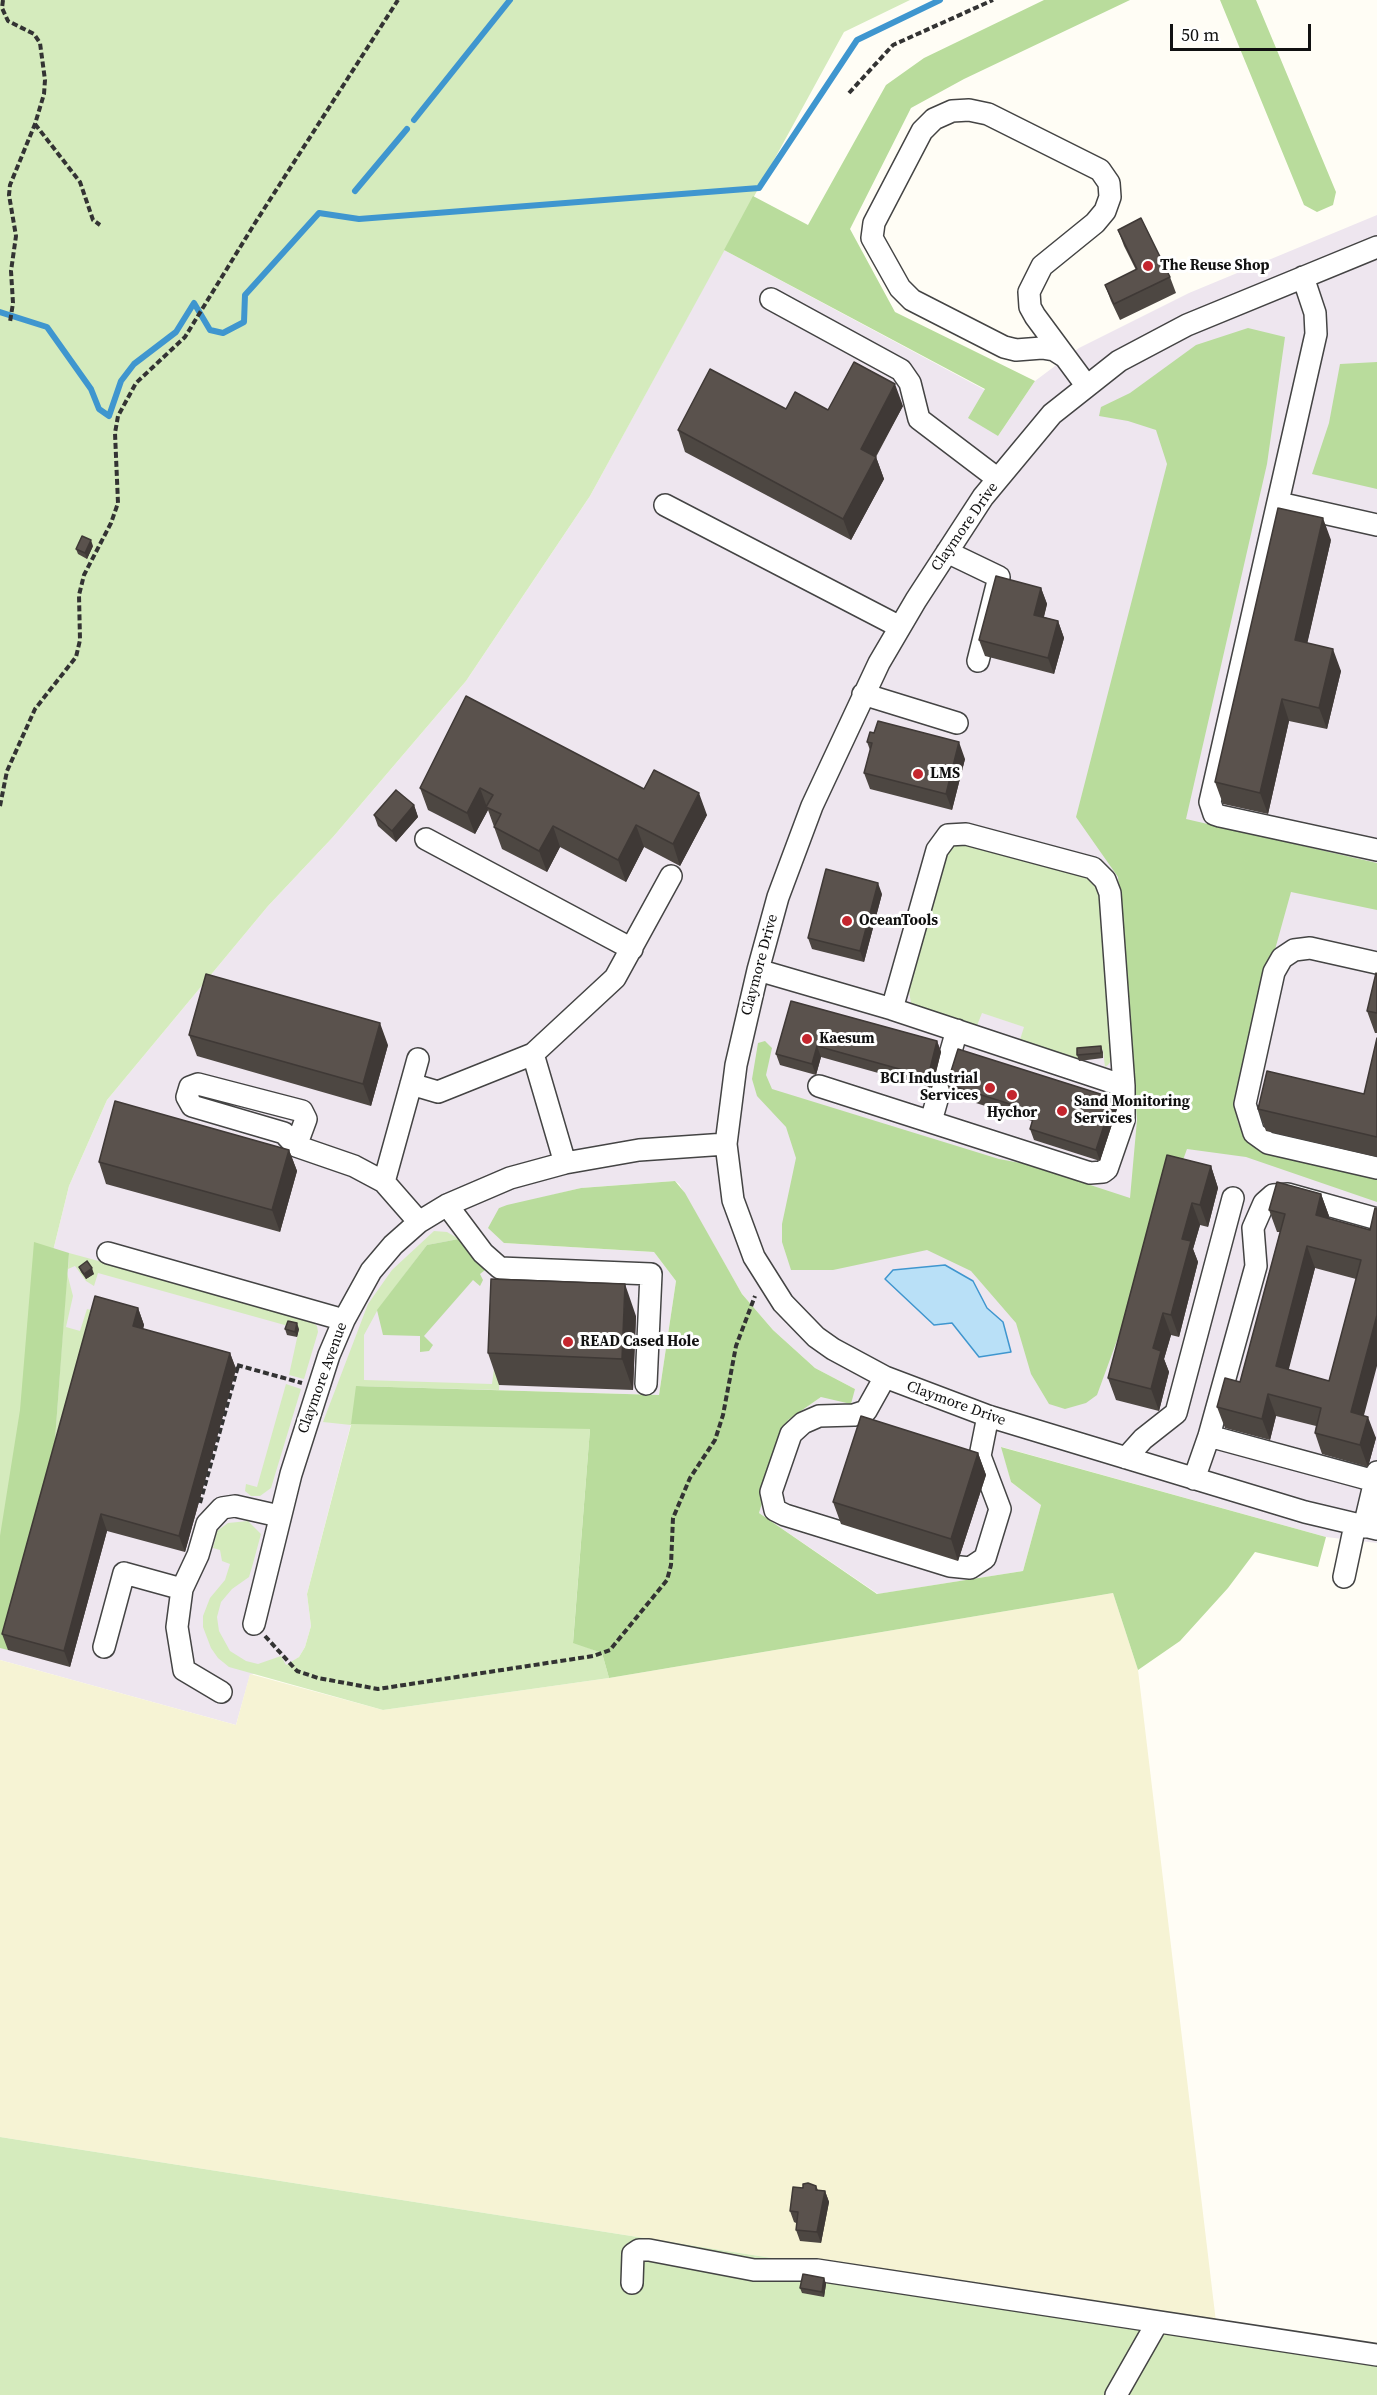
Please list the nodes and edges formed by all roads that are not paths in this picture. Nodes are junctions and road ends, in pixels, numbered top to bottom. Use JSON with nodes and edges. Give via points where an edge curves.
{"nodes":[{"id":1,"x":1377,"y":247,"type":"edge"},
{"id":2,"x":1303,"y":277,"type":"junction"},
{"id":3,"x":771,"y":299,"type":"dead end"},
{"id":4,"x":1065,"y":357,"type":"junction"},
{"id":5,"x":1086,"y":385,"type":"junction"},
{"id":6,"x":998,"y":479,"type":"junction"},
{"id":7,"x":1279,"y":503,"type":"junction"},
{"id":8,"x":665,"y":505,"type":"dead end"},
{"id":9,"x":1377,"y":525,"type":"edge"},
{"id":10,"x":947,"y":552,"type":"junction"},
{"id":11,"x":900,"y":627,"type":"junction"},
{"id":12,"x":978,"y":661,"type":"dead end"},
{"id":13,"x":863,"y":694,"type":"junction"},
{"id":14,"x":957,"y":723,"type":"dead end"},
{"id":15,"x":426,"y":838,"type":"dead end"},
{"id":16,"x":1377,"y":850,"type":"edge"},
{"id":17,"x":671,"y":876,"type":"dead end"},
{"id":18,"x":632,"y":949,"type":"junction"},
{"id":19,"x":1377,"y":963,"type":"edge"},
{"id":20,"x":758,"y":970,"type":"junction"},
{"id":21,"x":892,"y":1009,"type":"junction"},
{"id":22,"x":957,"y":1030,"type":"junction"},
{"id":23,"x":533,"y":1054,"type":"junction"},
{"id":24,"x":418,"y":1059,"type":"dead end"},
{"id":25,"x":411,"y":1084,"type":"junction"},
{"id":26,"x":819,"y":1086,"type":"dead end"},
{"id":27,"x":1124,"y":1086,"type":"junction"},
{"id":28,"x":931,"y":1121,"type":"junction"},
{"id":29,"x":726,"y":1144,"type":"junction"},
{"id":30,"x":296,"y":1146,"type":"junction"},
{"id":31,"x":565,"y":1163,"type":"junction"},
{"id":32,"x":1377,"y":1168,"type":"edge"},
{"id":33,"x":384,"y":1182,"type":"junction"},
{"id":34,"x":1233,"y":1198,"type":"dead end"},
{"id":35,"x":447,"y":1205,"type":"junction"},
{"id":36,"x":1377,"y":1219,"type":"edge"},
{"id":37,"x":419,"y":1222,"type":"junction"},
{"id":38,"x":108,"y":1253,"type":"dead end"},
{"id":39,"x":344,"y":1320,"type":"junction"},
{"id":40,"x":885,"y":1377,"type":"junction"},
{"id":41,"x":646,"y":1384,"type":"dead end"},
{"id":42,"x":988,"y":1416,"type":"junction"},
{"id":43,"x":1209,"y":1436,"type":"junction"},
{"id":44,"x":1126,"y":1458,"type":"junction"},
{"id":45,"x":1376,"y":1476,"type":"edge"},
{"id":46,"x":1194,"y":1479,"type":"junction"},
{"id":47,"x":279,"y":1516,"type":"junction"},
{"id":48,"x":1366,"y":1527,"type":"edge"},
{"id":49,"x":1344,"y":1577,"type":"dead end"},
{"id":50,"x":182,"y":1589,"type":"junction"},
{"id":51,"x":254,"y":1624,"type":"road end"},
{"id":52,"x":104,"y":1647,"type":"dead end"},
{"id":53,"x":221,"y":1692,"type":"dead end"},
{"id":54,"x":633,"y":2283,"type":"dead end"},
{"id":55,"x":1157,"y":2323,"type":"junction"},
{"id":56,"x":1377,"y":2355,"type":"edge"},
{"id":57,"x":1116,"y":2395,"type":"edge"}],
"edges":[{"from":1,"to":2,"type":"street","name":"Claymore Drive"},
{"from":2,"to":5,"type":"street","name":"Claymore Drive","via":[[1158,338]]},
{"from":2,"to":7,"type":"street","via":[[1315,314],[1316,334]]},
{"from":3,"to":6,"type":"street","via":[[901,370],[910,383],[919,419]]},
{"from":4,"to":4,"type":"street","via":[[1042,348],[1004,347],[912,300],[900,288],[872,238],[874,223],[922,131],[934,119],[952,111],[988,114],[1100,170],[1109,183],[1110,197],[1105,210],[1095,223],[1042,266],[1029,292],[1035,316]]},
{"from":4,"to":5,"type":"street"},
{"from":5,"to":6,"type":"street","name":"Claymore Drive","via":[[1037,430]]},
{"from":6,"to":10,"type":"street","name":"Claymore Drive"},
{"from":7,"to":9,"type":"street"},
{"from":7,"to":16,"type":"street","via":[[1210,808],[1220,816]]},
{"from":8,"to":11,"type":"street"},
{"from":10,"to":11,"type":"street","name":"Claymore Drive"},
{"from":10,"to":12,"type":"street","via":[[999,577]]},
{"from":11,"to":13,"type":"street","name":"Claymore Drive"},
{"from":13,"to":14,"type":"street"},
{"from":13,"to":20,"type":"street","name":"Claymore Drive","via":[[805,824],[778,897]]},
{"from":15,"to":18,"type":"street"},
{"from":17,"to":18,"type":"street"},
{"from":18,"to":23,"type":"street","via":[[615,978]]},
{"from":19,"to":32,"type":"street","via":[[1310,948],[1294,950],[1282,958],[1274,972],[1245,1104],[1254,1133],[1268,1143]]},
{"from":20,"to":21,"type":"street"},
{"from":20,"to":29,"type":"street","name":"Claymore Drive","via":[[736,1065]]},
{"from":21,"to":22,"type":"street"},
{"from":21,"to":27,"type":"street","via":[[943,839],[966,834],[1085,864],[1101,873],[1108,886]]},
{"from":22,"to":27,"type":"street"},
{"from":22,"to":28,"type":"street"},
{"from":23,"to":25,"type":"street","via":[[438,1092]]},
{"from":23,"to":31,"type":"street"},
{"from":24,"to":25,"type":"street"},
{"from":25,"to":33,"type":"street"},
{"from":26,"to":28,"type":"street"},
{"from":27,"to":28,"type":"street","via":[[1124,1120],[1110,1163],[1103,1172],[1090,1173]]},
{"from":29,"to":31,"type":"street","name":"Claymore Avenue","via":[[639,1150]]},
{"from":29,"to":40,"type":"street","name":"Claymore Drive","via":[[738,1220],[768,1282],[816,1337]]},
{"from":30,"to":30,"type":"street","via":[[284,1133],[192,1106],[187,1097],[190,1087],[198,1084],[302,1111],[306,1119]]},
{"from":30,"to":33,"type":"street","via":[[354,1166]]},
{"from":31,"to":35,"type":"street","name":"Claymore Avenue","via":[[510,1178]]},
{"from":33,"to":37,"type":"street"},
{"from":34,"to":44,"type":"street","via":[[1176,1413]]},
{"from":35,"to":37,"type":"street","name":"Claymore Avenue"},
{"from":35,"to":41,"type":"street","via":[[483,1253],[500,1268],[651,1274]]},
{"from":36,"to":43,"type":"street","via":[[1288,1194],[1273,1195],[1264,1203],[1253,1228],[1256,1266]]},
{"from":37,"to":39,"type":"street","name":"Claymore Avenue","via":[[371,1271]]},
{"from":38,"to":39,"type":"street"},
{"from":39,"to":47,"type":"street","name":"Claymore Avenue","via":[[317,1387]]},
{"from":40,"to":42,"type":"street","name":"Claymore Drive"},
{"from":40,"to":42,"type":"street","via":[[866,1411],[819,1416],[791,1434],[771,1492],[775,1510],[939,1562],[970,1568],[985,1558],[1000,1509],[980,1456]]},
{"from":42,"to":44,"type":"street","name":"Claymore Drive"},
{"from":43,"to":45,"type":"street"},
{"from":43,"to":46,"type":"street"},
{"from":44,"to":46,"type":"street","name":"Claymore Drive"},
{"from":45,"to":48,"type":"street"},
{"from":46,"to":48,"type":"street","name":"Claymore Drive"},
{"from":47,"to":50,"type":"street","via":[[235,1506],[222,1508],[207,1524]]},
{"from":47,"to":51,"type":"street","name":"Claymore Avenue"},
{"from":48,"to":49,"type":"street"},
{"from":50,"to":52,"type":"street","via":[[124,1573]]},
{"from":50,"to":53,"type":"street","via":[[177,1627],[184,1670]]},
{"from":54,"to":55,"type":"street","via":[[633,2254],[649,2250],[754,2270],[817,2270]]},
{"from":55,"to":56,"type":"street"},
{"from":55,"to":57,"type":"street"}]}
